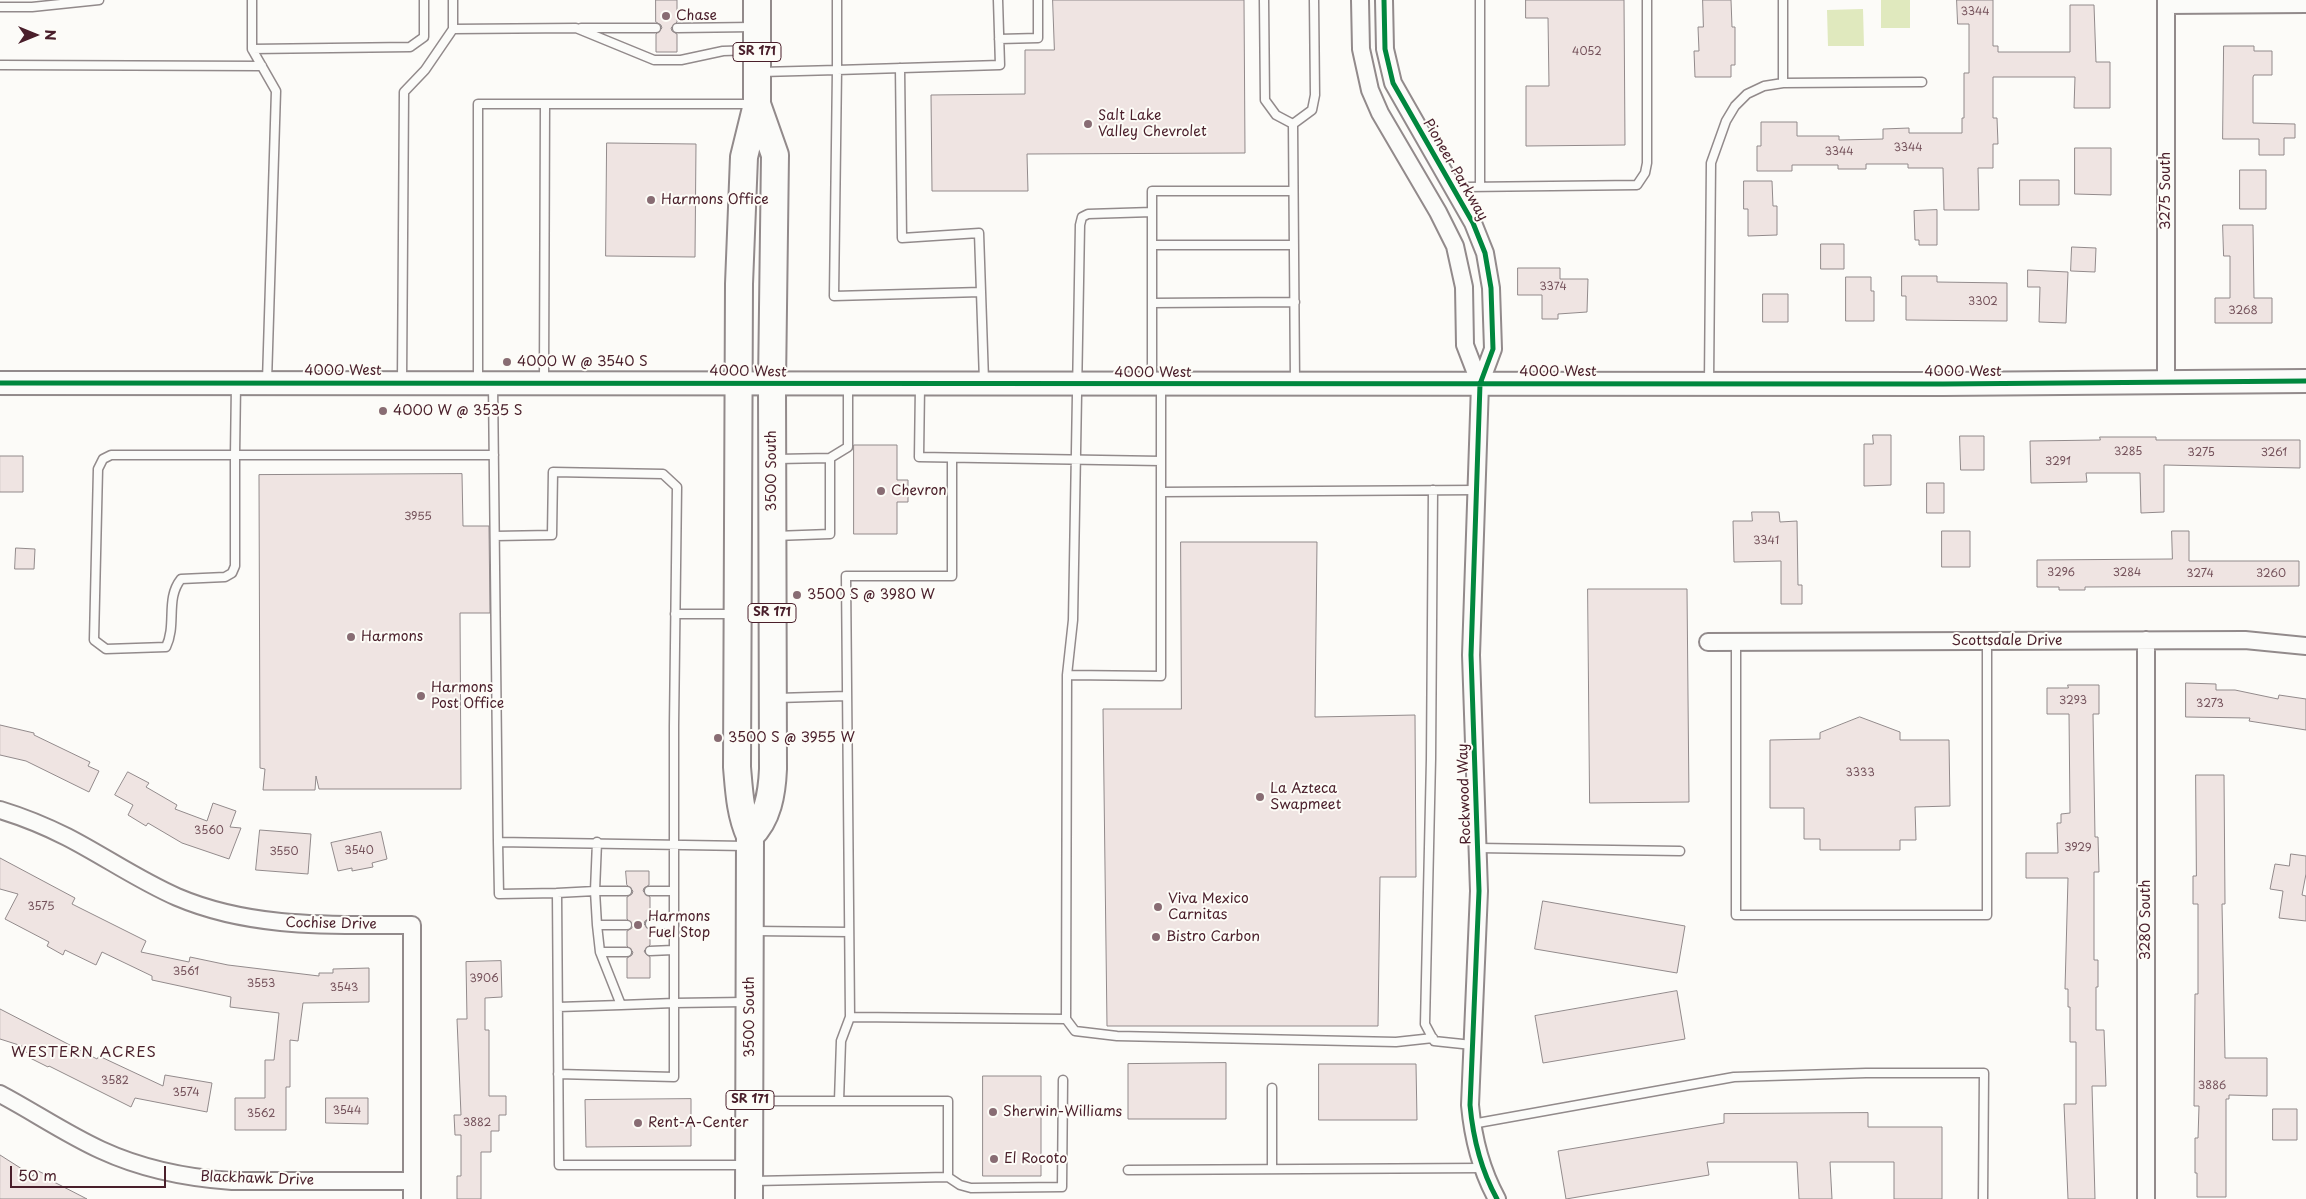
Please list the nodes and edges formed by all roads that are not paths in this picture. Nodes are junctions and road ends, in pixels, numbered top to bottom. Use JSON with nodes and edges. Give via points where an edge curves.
{"nodes":[{"id":1,"x":99,"y":0,"type":"edge"},
{"id":2,"x":252,"y":0,"type":"edge"},
{"id":3,"x":424,"y":0,"type":"edge"},
{"id":4,"x":453,"y":0,"type":"edge"},
{"id":5,"x":757,"y":0,"type":"edge"},
{"id":6,"x":838,"y":0,"type":"edge"},
{"id":7,"x":998,"y":0,"type":"edge"},
{"id":8,"x":1038,"y":0,"type":"edge"},
{"id":9,"x":1264,"y":0,"type":"edge"},
{"id":10,"x":1314,"y":0,"type":"edge"},
{"id":11,"x":1360,"y":0,"type":"edge"},
{"id":12,"x":1384,"y":0,"type":"edge"},
{"id":13,"x":1480,"y":0,"type":"edge"},
{"id":14,"x":1647,"y":0,"type":"edge"},
{"id":15,"x":1783,"y":0,"type":"edge"},
{"id":16,"x":2166,"y":2,"type":"edge"},
{"id":17,"x":32,"y":4,"type":"edge"},
{"id":18,"x":2306,"y":4,"type":"edge"},
{"id":19,"x":0,"y":7,"type":"edge"},
{"id":20,"x":576,"y":28,"type":"junction"},
{"id":21,"x":656,"y":28,"type":"dead end"},
{"id":22,"x":677,"y":28,"type":"dead end"},
{"id":23,"x":453,"y":29,"type":"junction"},
{"id":24,"x":999,"y":39,"type":"junction"},
{"id":25,"x":252,"y":49,"type":"junction"},
{"id":26,"x":757,"y":50,"type":"junction"},
{"id":27,"x":0,"y":66,"type":"edge"},
{"id":28,"x":262,"y":66,"type":"junction"},
{"id":29,"x":900,"y":68,"type":"junction"},
{"id":30,"x":837,"y":70,"type":"junction"},
{"id":31,"x":1922,"y":82,"type":"dead end"},
{"id":32,"x":1783,"y":83,"type":"junction"},
{"id":33,"x":545,"y":104,"type":"junction"},
{"id":34,"x":757,"y":104,"type":"junction"},
{"id":35,"x":1293,"y":124,"type":"junction"},
{"id":36,"x":1480,"y":188,"type":"junction"},
{"id":37,"x":1293,"y":191,"type":"junction"},
{"id":38,"x":1456,"y":194,"type":"junction"},
{"id":39,"x":1152,"y":212,"type":"junction"},
{"id":40,"x":1152,"y":245,"type":"junction"},
{"id":41,"x":1294,"y":245,"type":"junction"},
{"id":42,"x":981,"y":292,"type":"junction"},
{"id":43,"x":1295,"y":302,"type":"junction"},
{"id":44,"x":1152,"y":303,"type":"junction"},
{"id":45,"x":2166,"y":381,"type":"junction"},
{"id":46,"x":2306,"y":381,"type":"edge"},
{"id":47,"x":402,"y":382,"type":"junction"},
{"id":48,"x":486,"y":382,"type":"junction"},
{"id":49,"x":544,"y":382,"type":"junction"},
{"id":50,"x":0,"y":383,"type":"edge"},
{"id":51,"x":236,"y":383,"type":"junction"},
{"id":52,"x":267,"y":383,"type":"junction"},
{"id":53,"x":737,"y":383,"type":"junction"},
{"id":54,"x":772,"y":384,"type":"junction"},
{"id":55,"x":848,"y":384,"type":"junction"},
{"id":56,"x":920,"y":384,"type":"junction"},
{"id":57,"x":984,"y":384,"type":"junction"},
{"id":58,"x":1076,"y":384,"type":"junction"},
{"id":59,"x":1157,"y":384,"type":"junction"},
{"id":60,"x":1295,"y":384,"type":"junction"},
{"id":61,"x":1480,"y":384,"type":"junction"},
{"id":62,"x":1709,"y":384,"type":"junction"},
{"id":63,"x":234,"y":455,"type":"junction"},
{"id":64,"x":494,"y":455,"type":"junction"},
{"id":65,"x":830,"y":458,"type":"junction"},
{"id":66,"x":952,"y":458,"type":"junction"},
{"id":67,"x":772,"y":459,"type":"junction"},
{"id":68,"x":1076,"y":460,"type":"junction"},
{"id":69,"x":1161,"y":461,"type":"junction"},
{"id":70,"x":1433,"y":490,"type":"junction"},
{"id":71,"x":1477,"y":490,"type":"junction"},
{"id":72,"x":1161,"y":492,"type":"junction"},
{"id":73,"x":496,"y":536,"type":"junction"},
{"id":74,"x":772,"y":536,"type":"junction"},
{"id":75,"x":675,"y":614,"type":"junction"},
{"id":76,"x":737,"y":614,"type":"junction"},
{"id":77,"x":2146,"y":640,"type":"junction"},
{"id":78,"x":1986,"y":641,"type":"junction"},
{"id":79,"x":1708,"y":642,"type":"dead end"},
{"id":80,"x":1736,"y":642,"type":"junction"},
{"id":81,"x":2306,"y":646,"type":"edge"},
{"id":82,"x":1067,"y":676,"type":"junction"},
{"id":83,"x":847,"y":696,"type":"junction"},
{"id":84,"x":773,"y":698,"type":"junction"},
{"id":85,"x":0,"y":810,"type":"edge"},
{"id":86,"x":750,"y":841,"type":"junction"},
{"id":87,"x":498,"y":842,"type":"junction"},
{"id":88,"x":596,"y":842,"type":"junction"},
{"id":89,"x":673,"y":845,"type":"junction"},
{"id":90,"x":1478,"y":848,"type":"junction"},
{"id":91,"x":1680,"y":851,"type":"dead end"},
{"id":92,"x":596,"y":891,"type":"junction"},
{"id":93,"x":627,"y":891,"type":"dead end"},
{"id":94,"x":650,"y":891,"type":"dead end"},
{"id":95,"x":673,"y":892,"type":"junction"},
{"id":96,"x":557,"y":893,"type":"junction"},
{"id":97,"x":650,"y":924,"type":"dead end"},
{"id":98,"x":673,"y":924,"type":"junction"},
{"id":99,"x":596,"y":925,"type":"junction"},
{"id":100,"x":627,"y":925,"type":"dead end"},
{"id":101,"x":750,"y":932,"type":"junction"},
{"id":102,"x":849,"y":932,"type":"junction"},
{"id":103,"x":673,"y":950,"type":"junction"},
{"id":104,"x":650,"y":951,"type":"dead end"},
{"id":105,"x":600,"y":952,"type":"junction"},
{"id":106,"x":627,"y":952,"type":"dead end"},
{"id":107,"x":750,"y":1002,"type":"junction"},
{"id":108,"x":674,"y":1003,"type":"junction"},
{"id":109,"x":621,"y":1006,"type":"junction"},
{"id":110,"x":558,"y":1007,"type":"junction"},
{"id":111,"x":850,"y":1017,"type":"junction"},
{"id":112,"x":1066,"y":1019,"type":"junction"},
{"id":113,"x":1432,"y":1038,"type":"junction"},
{"id":114,"x":1472,"y":1045,"type":"junction"},
{"id":115,"x":558,"y":1074,"type":"junction"},
{"id":116,"x":1063,"y":1080,"type":"dead end"},
{"id":117,"x":1272,"y":1088,"type":"dead end"},
{"id":118,"x":0,"y":1094,"type":"edge"},
{"id":119,"x":750,"y":1101,"type":"junction"},
{"id":120,"x":839,"y":1101,"type":"junction"},
{"id":121,"x":1472,"y":1124,"type":"junction"},
{"id":122,"x":1483,"y":1168,"type":"junction"},
{"id":123,"x":1272,"y":1169,"type":"junction"},
{"id":124,"x":1128,"y":1170,"type":"dead end"},
{"id":125,"x":948,"y":1178,"type":"junction"},
{"id":126,"x":412,"y":1181,"type":"junction"},
{"id":127,"x":750,"y":1182,"type":"edge"},
{"id":128,"x":412,"y":1199,"type":"edge"},
{"id":129,"x":1498,"y":1199,"type":"edge"},
{"id":130,"x":1983,"y":1199,"type":"edge"},
{"id":131,"x":2146,"y":1199,"type":"edge"}],
"edges":[{"from":1,"to":17,"type":"lane"},
{"from":2,"to":25,"type":"lane"},
{"from":3,"to":25,"type":"lane","via":[[424,36],[410,47]]},
{"from":4,"to":23,"type":"lane"},
{"from":5,"to":26,"type":"main road","name":"3500 South","number":"SR 171"},
{"from":6,"to":30,"type":"lane"},
{"from":7,"to":24,"type":"lane"},
{"from":8,"to":24,"type":"lane","via":[[1038,38]]},
{"from":9,"to":35,"type":"lane","via":[[1265,100],[1276,114]]},
{"from":10,"to":35,"type":"lane","via":[[1315,95],[1312,110]]},
{"from":11,"to":61,"type":"street","via":[[1361,49],[1370,90],[1455,246],[1464,287],[1465,345]]},
{"from":12,"to":38,"type":"street","name":"Pioneer Parkway","via":[[1386,49],[1393,84]]},
{"from":13,"to":36,"type":"lane"},
{"from":14,"to":36,"type":"lane","via":[[1647,163],[1637,185]]},
{"from":15,"to":32,"type":"lane"},
{"from":16,"to":18,"type":"street"},
{"from":16,"to":45,"type":"street","name":"3275 South"},
{"from":17,"to":19,"type":"lane"},
{"from":20,"to":21,"type":"lane"},
{"from":20,"to":23,"type":"lane"},
{"from":20,"to":26,"type":"lane","via":[[654,60],[681,60],[723,51]]},
{"from":22,"to":26,"type":"lane"},
{"from":23,"to":47,"type":"lane","via":[[425,70],[404,92]]},
{"from":24,"to":29,"type":"lane","via":[[1000,65]]},
{"from":25,"to":28,"type":"lane"},
{"from":26,"to":30,"type":"lane"},
{"from":26,"to":34,"type":"main road","name":"3500 South","number":"SR 171"},
{"from":27,"to":28,"type":"lane"},
{"from":28,"to":52,"type":"lane","via":[[276,90]]},
{"from":29,"to":30,"type":"lane"},
{"from":29,"to":42,"type":"lane","via":[[902,238],[979,233]]},
{"from":30,"to":42,"type":"lane","via":[[834,296]]},
{"from":31,"to":32,"type":"lane"},
{"from":32,"to":62,"type":"lane","via":[[1764,86],[1747,94],[1735,106],[1711,163]]},
{"from":33,"to":34,"type":"lane"},
{"from":33,"to":48,"type":"lane","via":[[478,104]]},
{"from":33,"to":49,"type":"lane"},
{"from":34,"to":53,"type":"main road","name":"3500 South","number":"SR 171","via":[[744,157]]},
{"from":34,"to":54,"type":"main road","name":"3500 South","number":"SR 171","via":[[775,155]]},
{"from":35,"to":37,"type":"lane"},
{"from":36,"to":38,"type":"lane","via":[[1466,188]]},
{"from":37,"to":39,"type":"lane","via":[[1152,191]]},
{"from":37,"to":41,"type":"lane"},
{"from":38,"to":61,"type":"street","name":"Pioneer Parkway","via":[[1481,239],[1491,288],[1493,350]]},
{"from":39,"to":40,"type":"lane"},
{"from":39,"to":58,"type":"lane","via":[[1088,214],[1082,217]]},
{"from":40,"to":41,"type":"lane"},
{"from":40,"to":44,"type":"lane"},
{"from":41,"to":43,"type":"lane"},
{"from":42,"to":57,"type":"lane"},
{"from":43,"to":44,"type":"lane"},
{"from":43,"to":60,"type":"lane"},
{"from":44,"to":59,"type":"lane"},
{"from":45,"to":46,"type":"street","name":"4000 West"},
{"from":45,"to":62,"type":"street","name":"4000 West"},
{"from":47,"to":48,"type":"street","name":"4000 West"},
{"from":47,"to":52,"type":"street","name":"4000 West"},
{"from":48,"to":49,"type":"street","name":"4000 West"},
{"from":48,"to":64,"type":"lane"},
{"from":49,"to":53,"type":"street","name":"4000 West"},
{"from":50,"to":51,"type":"street","name":"4000 West"},
{"from":51,"to":52,"type":"street","name":"4000 West"},
{"from":51,"to":63,"type":"lane"},
{"from":53,"to":54,"type":"street","name":"4000 West"},
{"from":53,"to":76,"type":"main road","name":"3500 South","number":"SR 171"},
{"from":54,"to":55,"type":"street","name":"4000 West"},
{"from":54,"to":67,"type":"main road","name":"3500 South","number":"SR 171"},
{"from":55,"to":56,"type":"street","name":"4000 West"},
{"from":55,"to":65,"type":"lane","via":[[848,447]]},
{"from":56,"to":57,"type":"street","name":"4000 West"},
{"from":56,"to":66,"type":"lane","via":[[919,457]]},
{"from":57,"to":58,"type":"street","name":"4000 West"},
{"from":58,"to":59,"type":"street","name":"4000 West"},
{"from":58,"to":68,"type":"lane"},
{"from":59,"to":60,"type":"street","name":"4000 West"},
{"from":59,"to":69,"type":"lane"},
{"from":60,"to":61,"type":"street","name":"4000 West"},
{"from":61,"to":62,"type":"street","name":"4000 West"},
{"from":61,"to":71,"type":"street","name":"Rockwood Way"},
{"from":63,"to":63,"type":"lane","via":[[111,455],[103,459],[98,469],[94,640],[106,649],[166,647],[172,635],[173,594],[181,579],[225,577],[232,573],[235,566]]},
{"from":63,"to":64,"type":"lane"},
{"from":64,"to":73,"type":"lane"},
{"from":65,"to":67,"type":"lane"},
{"from":65,"to":74,"type":"lane","via":[[830,534]]},
{"from":66,"to":68,"type":"lane"},
{"from":66,"to":83,"type":"lane","via":[[952,576],[846,576]]},
{"from":67,"to":74,"type":"main road","name":"3500 South","number":"SR 171"},
{"from":68,"to":69,"type":"lane"},
{"from":68,"to":82,"type":"lane","via":[[1073,620]]},
{"from":69,"to":72,"type":"lane"},
{"from":70,"to":71,"type":"lane"},
{"from":70,"to":72,"type":"lane"},
{"from":70,"to":113,"type":"lane","via":[[1425,1024]]},
{"from":71,"to":90,"type":"street","name":"Rockwood Way","via":[[1471,655]]},
{"from":72,"to":82,"type":"lane","via":[[1160,676]]},
{"from":73,"to":75,"type":"lane","via":[[552,535],[552,472],[663,474],[677,487]]},
{"from":73,"to":87,"type":"lane"},
{"from":74,"to":84,"type":"main road","name":"3500 South","number":"SR 171"},
{"from":75,"to":76,"type":"lane"},
{"from":75,"to":89,"type":"lane"},
{"from":76,"to":86,"type":"main road","name":"3500 South","number":"SR 171","via":[[737,767],[741,805]]},
{"from":77,"to":78,"type":"street","name":"Scottsdale Drive"},
{"from":77,"to":81,"type":"street","name":"Scottsdale Drive","via":[[2258,640]]},
{"from":77,"to":131,"type":"street","name":"3280 South"},
{"from":78,"to":80,"type":"street","name":"Scottsdale Drive"},
{"from":78,"to":80,"type":"lane","via":[[1986,915],[1736,915]]},
{"from":79,"to":80,"type":"street","name":"Scottsdale Drive"},
{"from":82,"to":112,"type":"lane"},
{"from":83,"to":84,"type":"lane"},
{"from":83,"to":102,"type":"lane"},
{"from":84,"to":86,"type":"main road","name":"3500 South","number":"SR 171","via":[[772,784],[765,813]]},
{"from":85,"to":126,"type":"street","name":"Cochise Drive","via":[[42,824],[178,897],[220,912],[291,924],[412,925]]},
{"from":86,"to":89,"type":"lane"},
{"from":86,"to":101,"type":"main road","name":"3500 South","number":"SR 171"},
{"from":87,"to":88,"type":"lane"},
{"from":87,"to":96,"type":"lane","via":[[499,894]]},
{"from":88,"to":89,"type":"lane"},
{"from":88,"to":92,"type":"lane"},
{"from":89,"to":95,"type":"lane"},
{"from":90,"to":91,"type":"lane"},
{"from":90,"to":114,"type":"street","name":"Rockwood Way","via":[[1478,935]]},
{"from":92,"to":93,"type":"lane"},
{"from":92,"to":96,"type":"lane"},
{"from":92,"to":99,"type":"lane"},
{"from":94,"to":95,"type":"lane"},
{"from":95,"to":98,"type":"lane"},
{"from":96,"to":110,"type":"lane"},
{"from":97,"to":98,"type":"lane"},
{"from":98,"to":103,"type":"lane"},
{"from":99,"to":100,"type":"lane"},
{"from":99,"to":105,"type":"lane"},
{"from":101,"to":102,"type":"lane"},
{"from":101,"to":107,"type":"main road","name":"3500 South","number":"SR 171"},
{"from":102,"to":111,"type":"lane"},
{"from":103,"to":104,"type":"lane"},
{"from":103,"to":108,"type":"lane"},
{"from":105,"to":106,"type":"lane"},
{"from":105,"to":109,"type":"lane"},
{"from":107,"to":108,"type":"lane"},
{"from":107,"to":119,"type":"main road","name":"3500 South","number":"SR 171"},
{"from":108,"to":109,"type":"lane"},
{"from":108,"to":115,"type":"lane","via":[[674,1077]]},
{"from":109,"to":110,"type":"lane"},
{"from":110,"to":115,"type":"lane"},
{"from":111,"to":112,"type":"lane"},
{"from":111,"to":120,"type":"lane","via":[[841,1041]]},
{"from":112,"to":113,"type":"lane","via":[[1075,1031],[1117,1036],[1396,1042]]},
{"from":113,"to":114,"type":"lane","via":[[1434,1041]]},
{"from":114,"to":121,"type":"street","name":"Rockwood Way"},
{"from":115,"to":127,"type":"lane","via":[[559,1165]]},
{"from":116,"to":125,"type":"lane","via":[[1062,1187],[971,1188]]},
{"from":117,"to":123,"type":"lane"},
{"from":118,"to":126,"type":"street","name":"Blackhawk Drive","via":[[100,1150],[164,1171],[232,1181]]},
{"from":119,"to":120,"type":"lane"},
{"from":119,"to":127,"type":"main road","name":"3500 South","number":"SR 171"},
{"from":120,"to":125,"type":"lane","via":[[948,1101]]},
{"from":121,"to":122,"type":"street","name":"Rockwood Way"},
{"from":121,"to":130,"type":"lane","via":[[1734,1077],[1984,1074]]},
{"from":122,"to":123,"type":"lane"},
{"from":122,"to":129,"type":"street","name":"Rockwood Way"},
{"from":123,"to":124,"type":"lane"},
{"from":125,"to":127,"type":"lane"},
{"from":126,"to":128,"type":"street","name":"Cochise Drive"}]}
